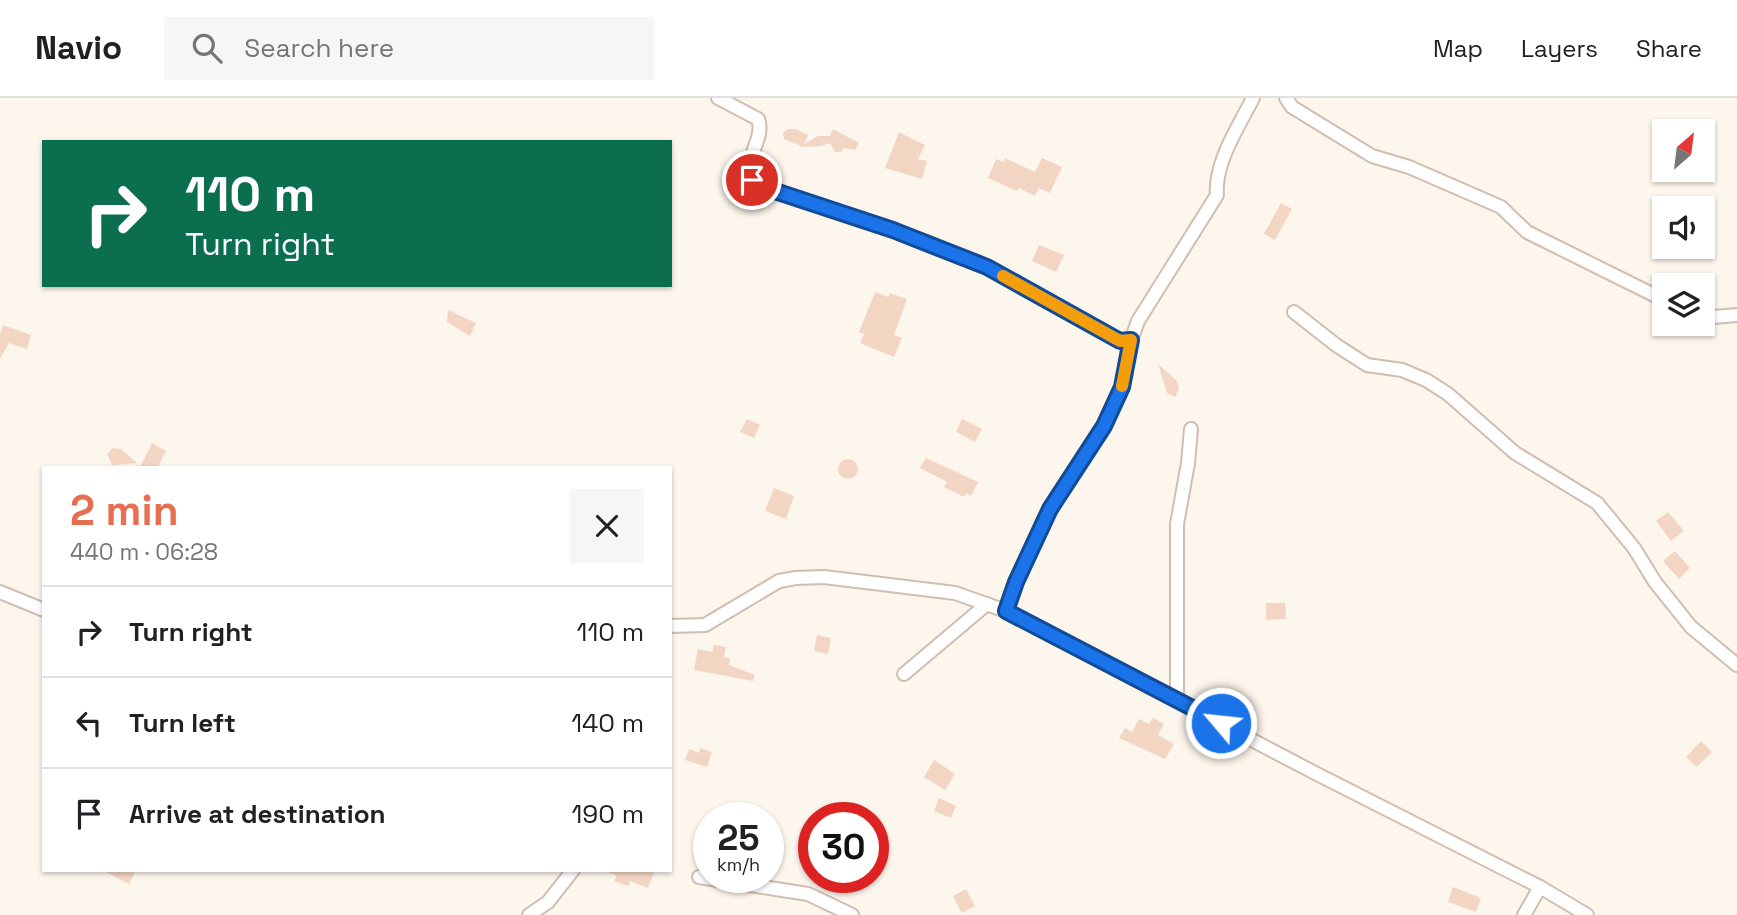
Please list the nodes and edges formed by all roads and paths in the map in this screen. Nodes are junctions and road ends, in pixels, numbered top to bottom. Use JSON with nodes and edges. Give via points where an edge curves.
{"nodes":[{"id":1,"x":718,"y":98,"type":"edge"},
{"id":2,"x":1253,"y":98,"type":"edge"},
{"id":3,"x":1286,"y":98,"type":"edge"},
{"id":4,"x":1652,"y":294,"type":"edge"},
{"id":5,"x":1294,"y":312,"type":"dead end"},
{"id":6,"x":1737,"y":315,"type":"edge"},
{"id":7,"x":1715,"y":317,"type":"edge"},
{"id":8,"x":1131,"y":340,"type":"junction"},
{"id":9,"x":1191,"y":429,"type":"dead end"},
{"id":10,"x":0,"y":592,"type":"edge"},
{"id":11,"x":987,"y":604,"type":"junction"},
{"id":12,"x":42,"y":609,"type":"edge"},
{"id":13,"x":1006,"y":611,"type":"junction"},
{"id":14,"x":672,"y":626,"type":"edge"},
{"id":15,"x":1737,"y":665,"type":"edge"},
{"id":16,"x":904,"y":674,"type":"dead end"},
{"id":17,"x":1177,"y":699,"type":"junction"},
{"id":18,"x":571,"y":872,"type":"edge"},
{"id":19,"x":1540,"y":887,"type":"junction"},
{"id":20,"x":784,"y":890,"type":"edge"},
{"id":21,"x":529,"y":915,"type":"edge"},
{"id":22,"x":852,"y":915,"type":"edge"},
{"id":23,"x":1524,"y":915,"type":"edge"},
{"id":24,"x":1587,"y":915,"type":"edge"}],
"edges":[{"from":1,"to":8,"type":"street","via":[[758,119],[761,127],[748,168],[760,186],[987,267],[1120,341]]},
{"from":2,"to":8,"type":"street","via":[[1221,166],[1217,195],[1156,290]]},
{"from":3,"to":4,"type":"street","via":[[1292,107],[1372,156],[1501,207],[1527,232]]},
{"from":5,"to":15,"type":"street","via":[[1367,365],[1402,370],[1426,380],[1515,453],[1597,503],[1691,627]]},
{"from":6,"to":7,"type":"street"},
{"from":8,"to":13,"type":"street","via":[[1122,387],[1104,426],[1050,509]]},
{"from":9,"to":17,"type":"street","via":[[1177,524]]},
{"from":10,"to":12,"type":"street"},
{"from":11,"to":13,"type":"street"},
{"from":11,"to":14,"type":"street","via":[[955,593],[824,577],[796,578],[779,581],[705,625]]},
{"from":11,"to":16,"type":"street"},
{"from":13,"to":17,"type":"street"},
{"from":17,"to":19,"type":"street"},
{"from":18,"to":21,"type":"street","via":[[548,902]]},
{"from":19,"to":23,"type":"street"},
{"from":19,"to":24,"type":"street"},
{"from":20,"to":22,"type":"street","via":[[808,894]]}]}
